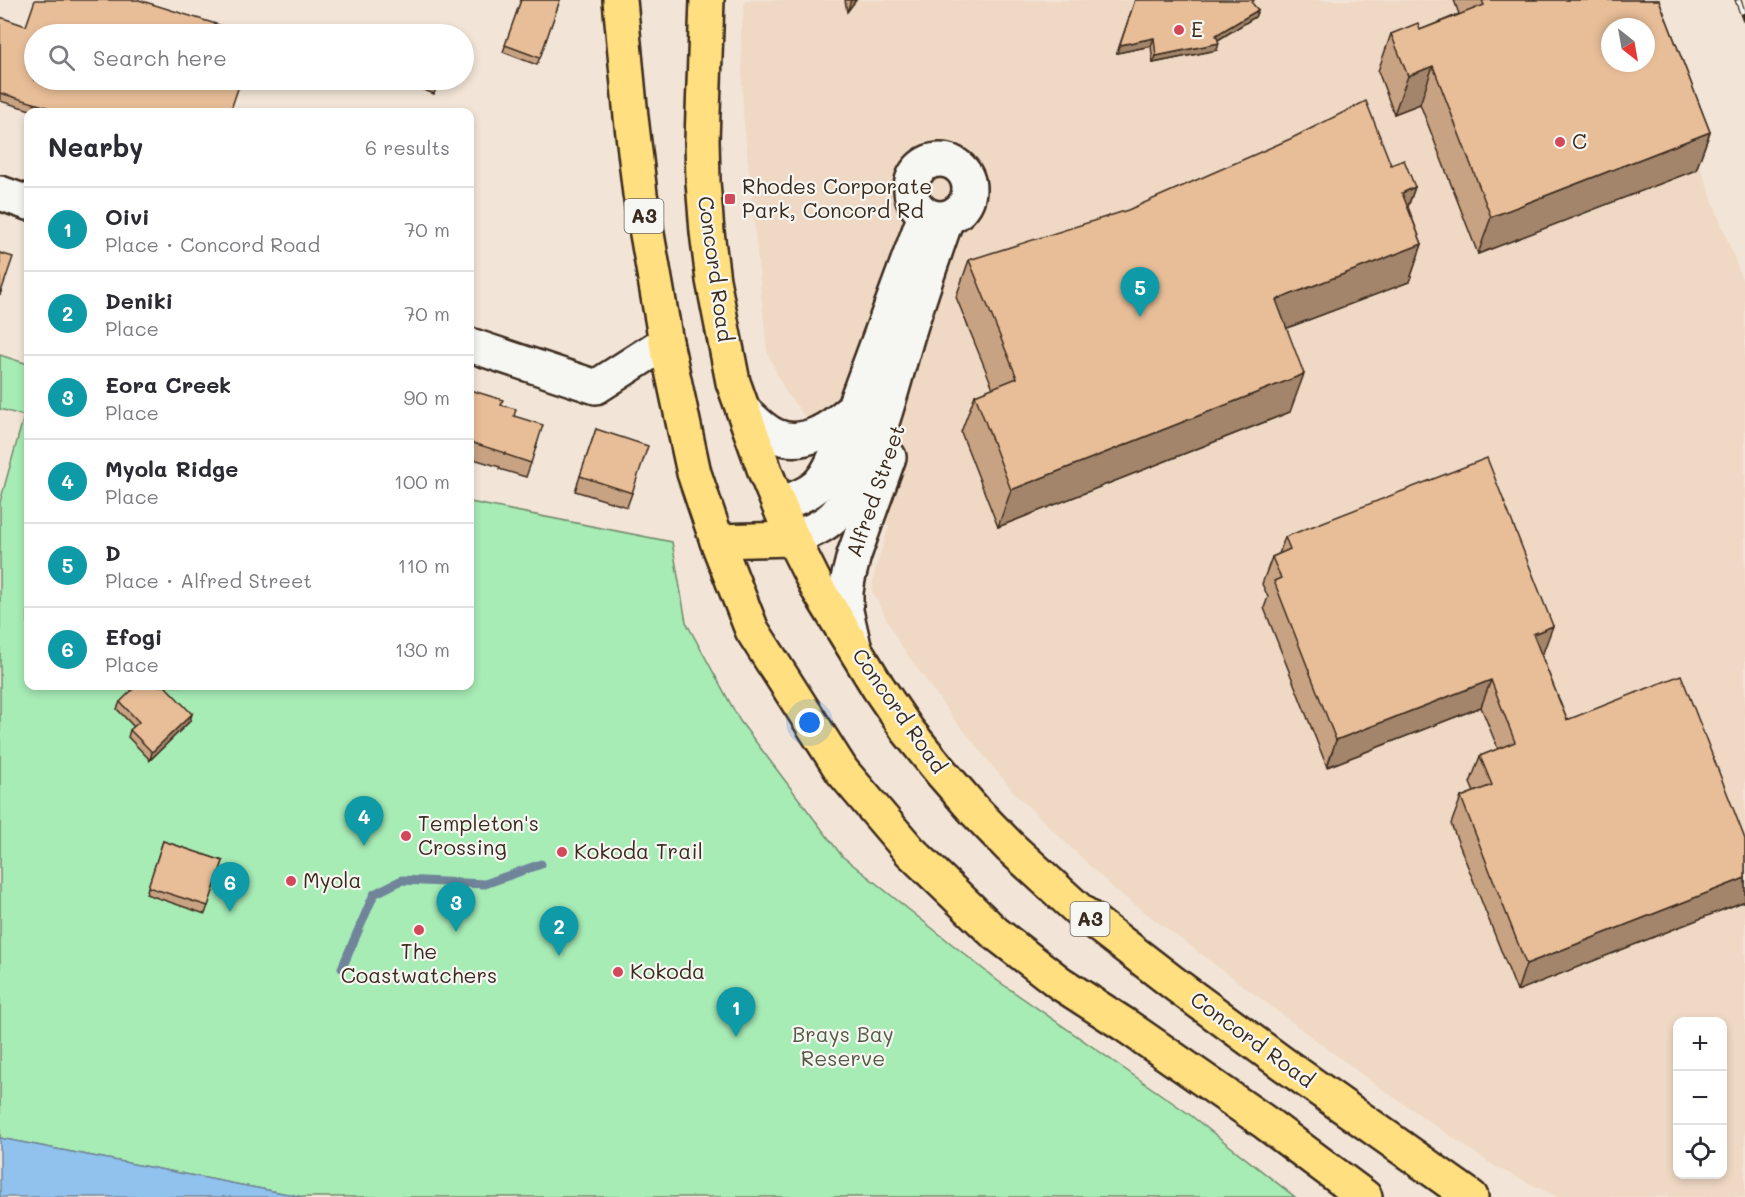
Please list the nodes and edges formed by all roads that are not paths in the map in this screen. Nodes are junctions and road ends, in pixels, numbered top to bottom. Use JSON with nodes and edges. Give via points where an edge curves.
{"nodes":[{"id":1,"x":621,"y":0,"type":"edge"},
{"id":2,"x":637,"y":0,"type":"edge"},
{"id":3,"x":707,"y":0,"type":"edge"},
{"id":4,"x":629,"y":89,"type":"junction"},
{"id":5,"x":0,"y":193,"type":"edge"},
{"id":6,"x":24,"y":201,"type":"edge"},
{"id":7,"x":910,"y":328,"type":"junction"},
{"id":8,"x":666,"y":342,"type":"junction"},
{"id":9,"x":474,"y":346,"type":"edge"},
{"id":10,"x":743,"y":410,"type":"junction"},
{"id":11,"x":852,"y":410,"type":"junction"},
{"id":12,"x":779,"y":505,"type":"junction"},
{"id":13,"x":793,"y":539,"type":"junction"},
{"id":14,"x":717,"y":541,"type":"junction"},
{"id":15,"x":856,"y":652,"type":"junction"},
{"id":16,"x":1365,"y":1197,"type":"edge"},
{"id":17,"x":1471,"y":1197,"type":"edge"}],
"edges":[{"from":1,"to":4,"type":"highway"},
{"from":2,"to":4,"type":"highway","number":"A3"},
{"from":3,"to":10,"type":"highway","name":"Concord Road","number":"A3","via":[[702,140],[707,232],[725,346]]},
{"from":4,"to":8,"type":"highway","number":"A3","via":[[640,194]]},
{"from":5,"to":6,"type":"street"},
{"from":7,"to":11,"type":"street","name":"Alfred Street","via":[[936,216]]},
{"from":7,"to":13,"type":"street","name":"Alfred Street","via":[[879,431],[850,495],[826,522]]},
{"from":7,"to":15,"type":"street","name":"Alfred Street","via":[[901,422],[854,555],[846,592],[846,611]]},
{"from":8,"to":9,"type":"street","via":[[596,387]]},
{"from":8,"to":14,"type":"highway","number":"A3","via":[[694,473]]},
{"from":10,"to":11,"type":"street","via":[[760,426],[785,439],[823,432]]},
{"from":10,"to":12,"type":"highway","name":"Concord Road","number":"A3"},
{"from":11,"to":12,"type":"street","name":"Alfred Street","via":[[821,481],[811,491]]},
{"from":12,"to":13,"type":"highway","name":"Concord Road","number":"A3"},
{"from":12,"to":14,"type":"highway"},
{"from":13,"to":14,"type":"highway"},
{"from":13,"to":15,"type":"highway","name":"Concord Road","number":"A3"},
{"from":14,"to":16,"type":"highway","number":"A3","via":[[752,630],[842,771],[910,851],[994,932],[1052,977],[1257,1117]]},
{"from":15,"to":17,"type":"highway","name":"Concord Road","number":"A3","via":[[941,772],[1010,847],[1080,911],[1282,1063]]}]}
